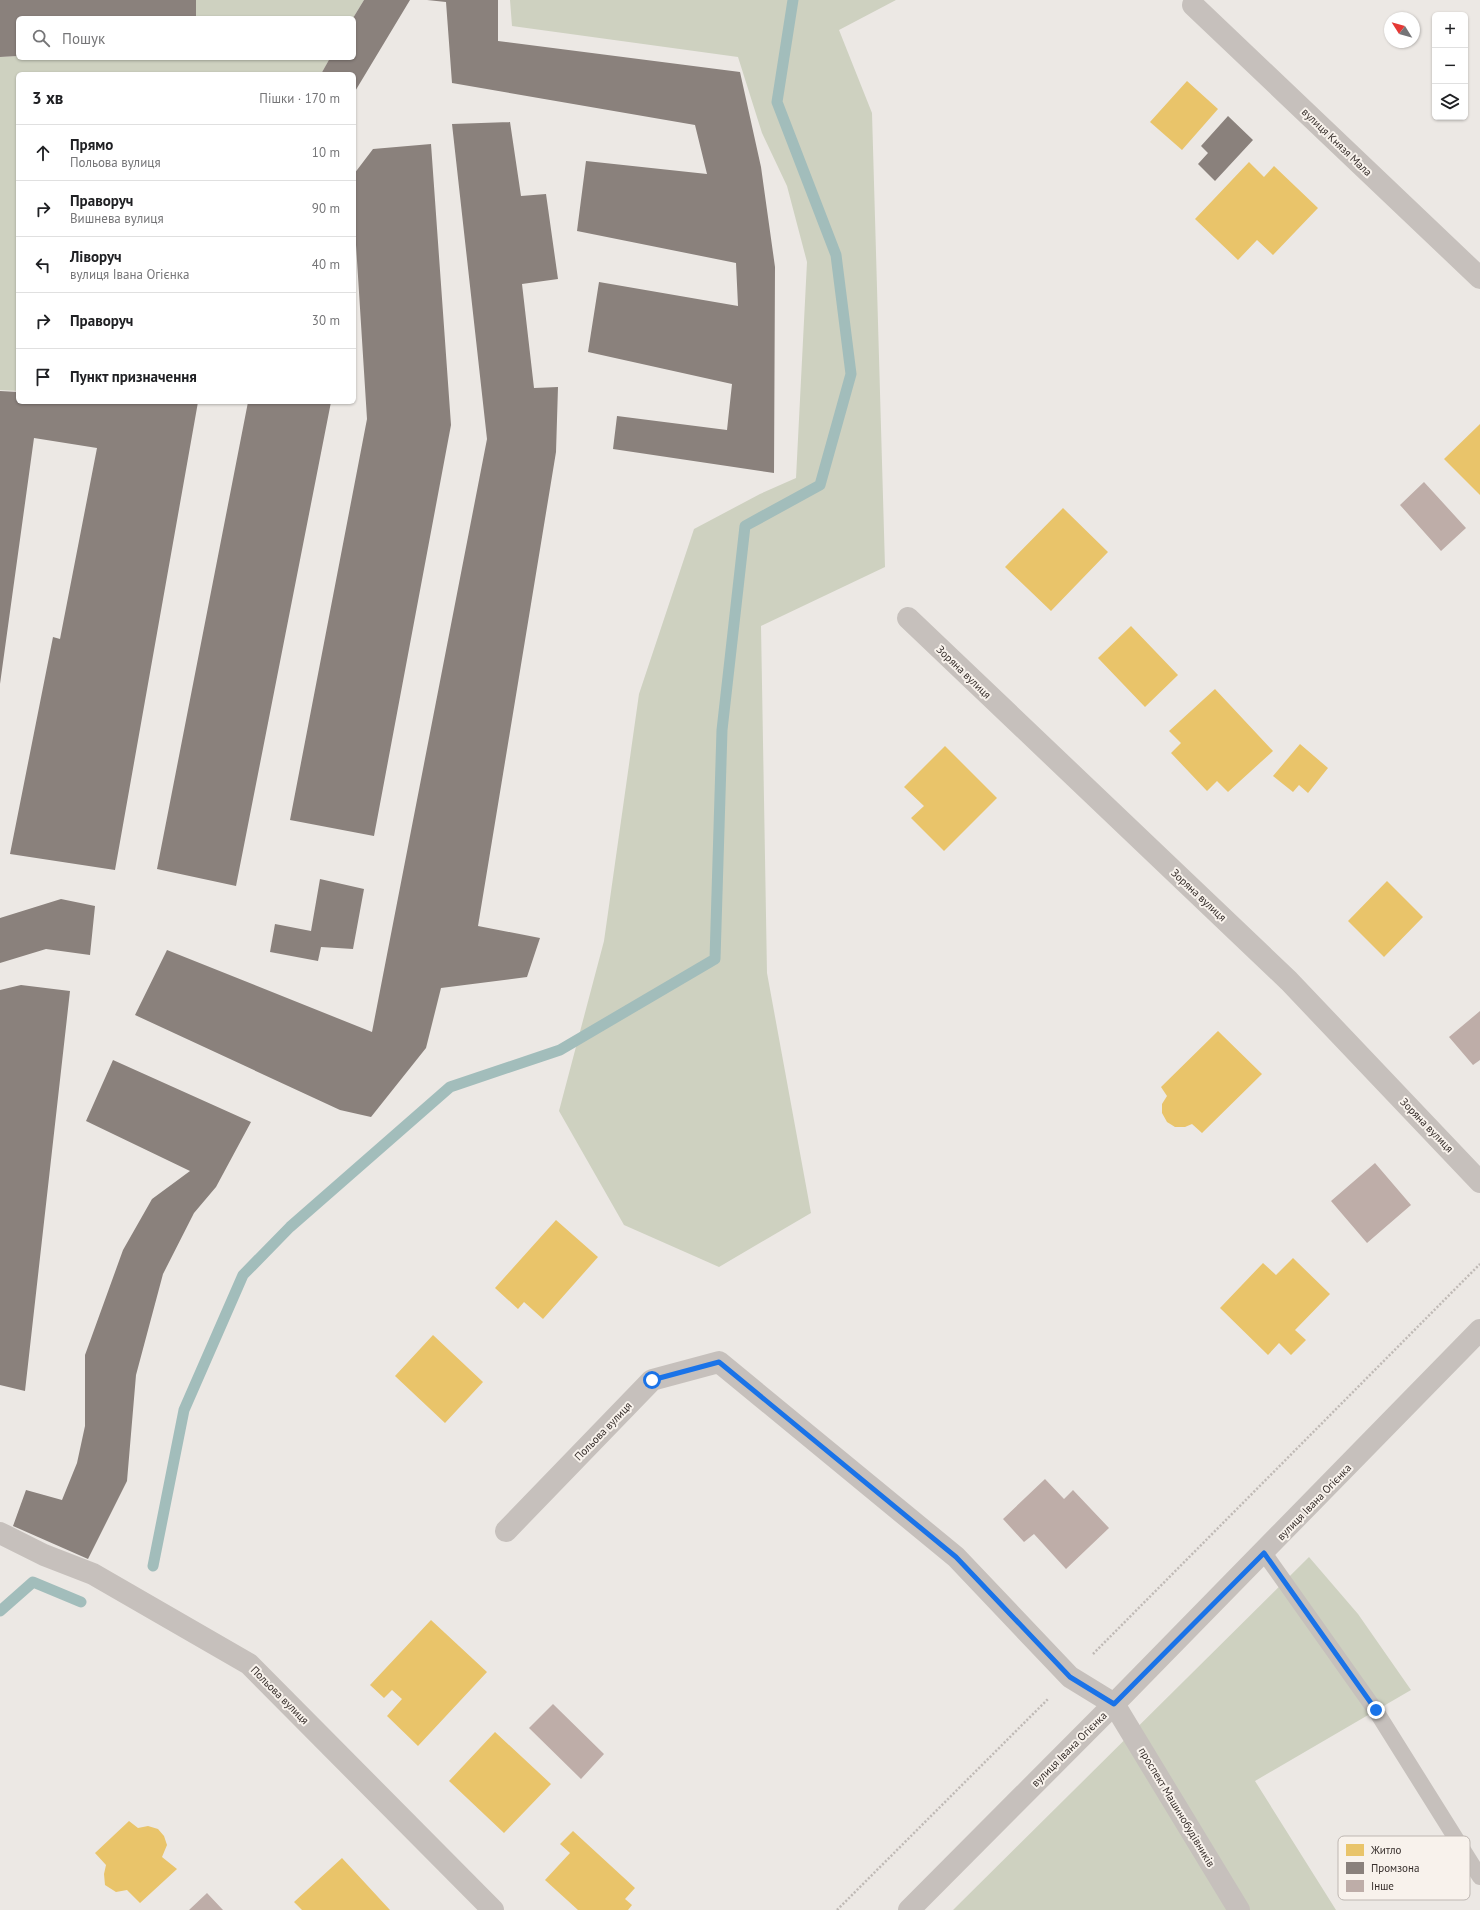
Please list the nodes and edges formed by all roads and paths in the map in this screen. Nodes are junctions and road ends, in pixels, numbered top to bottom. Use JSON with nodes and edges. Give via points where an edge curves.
{"nodes":[{"id":1,"x":1194,"y":5,"type":"dead end"},
{"id":2,"x":1480,"y":278,"type":"edge"},
{"id":3,"x":908,"y":618,"type":"dead end"},
{"id":4,"x":1480,"y":1182,"type":"edge"},
{"id":5,"x":1480,"y":1264,"type":"edge"},
{"id":6,"x":1480,"y":1330,"type":"edge"},
{"id":7,"x":506,"y":1531,"type":"dead end"},
{"id":8,"x":0,"y":1533,"type":"edge"},
{"id":9,"x":1264,"y":1553,"type":"junction"},
{"id":10,"x":1070,"y":1677,"type":"junction"},
{"id":11,"x":1114,"y":1704,"type":"junction"},
{"id":12,"x":1454,"y":1836,"type":"edge"},
{"id":13,"x":1470,"y":1861,"type":"edge"},
{"id":14,"x":1480,"y":1877,"type":"edge"},
{"id":15,"x":492,"y":1910,"type":"edge"},
{"id":16,"x":837,"y":1910,"type":"edge"},
{"id":17,"x":909,"y":1910,"type":"edge"},
{"id":18,"x":1239,"y":1910,"type":"edge"}],
"edges":[{"from":1,"to":2,"type":"street","name":"вулиця Князя Мала"},
{"from":3,"to":4,"type":"street","name":"Зоряна вулиця","via":[[1289,981]]},
{"from":5,"to":10,"type":"path"},
{"from":6,"to":9,"type":"street","name":"вулиця Івана Огієнка"},
{"from":7,"to":10,"type":"street","name":"Польова вулиця","via":[[652,1380],[719,1362],[956,1557]]},
{"from":8,"to":15,"type":"street","name":"Польова вулиця","via":[[44,1555],[93,1574],[249,1664]]},
{"from":9,"to":11,"type":"street","name":"вулиця Івана Огієнка"},
{"from":9,"to":12,"type":"lane","via":[[1376,1710]]},
{"from":10,"to":11,"type":"street"},
{"from":10,"to":16,"type":"path"},
{"from":11,"to":17,"type":"street","name":"вулиця Івана Огієнка"},
{"from":11,"to":18,"type":"street","name":"проспект Машинобудівників"},
{"from":13,"to":14,"type":"lane"}]}
